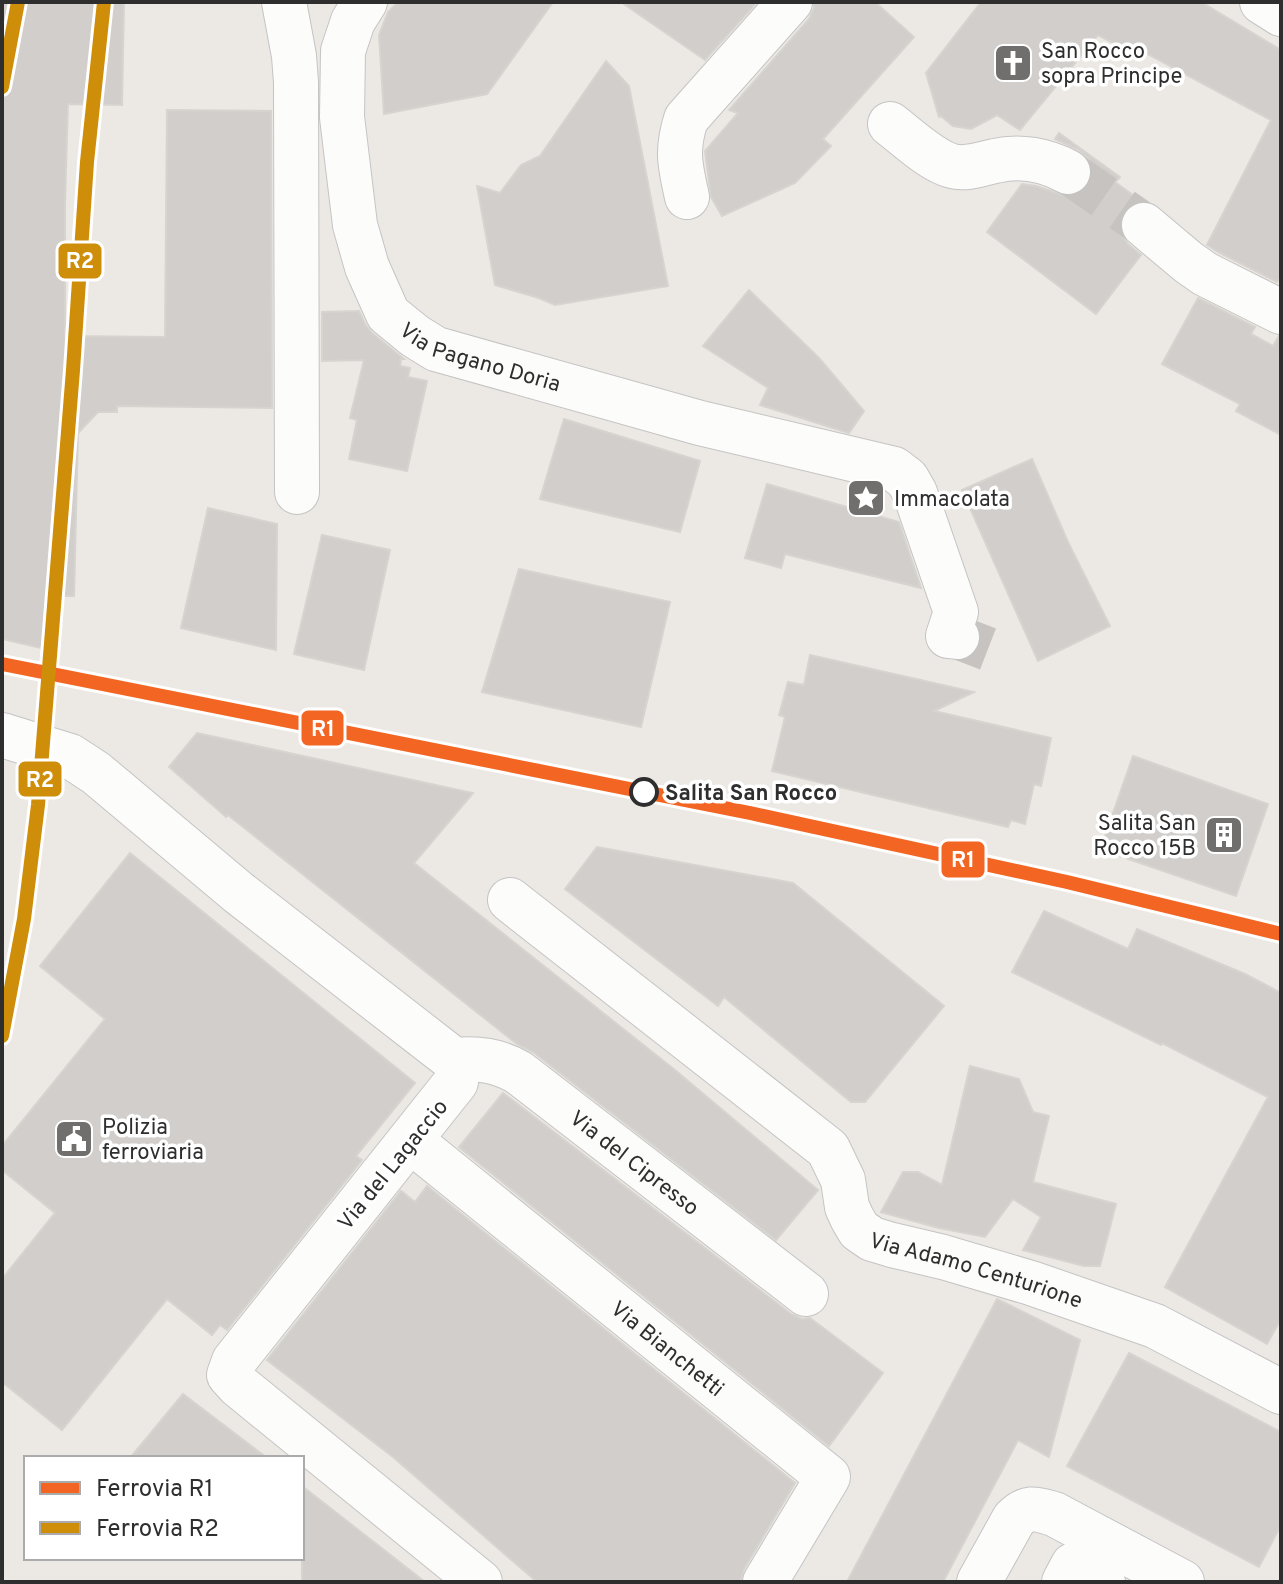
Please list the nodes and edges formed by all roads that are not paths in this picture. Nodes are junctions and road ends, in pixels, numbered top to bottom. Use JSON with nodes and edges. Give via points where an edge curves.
{"nodes":[{"id":1,"x":284,"y":2,"type":"edge"},
{"id":2,"x":365,"y":2,"type":"edge"},
{"id":3,"x":790,"y":2,"type":"edge"},
{"id":4,"x":1262,"y":2,"type":"edge"},
{"id":5,"x":1281,"y":14,"type":"edge"},
{"id":6,"x":890,"y":124,"type":"dead end"},
{"id":7,"x":1068,"y":172,"type":"tunnel mouth"},
{"id":8,"x":687,"y":197,"type":"dead end"},
{"id":9,"x":1144,"y":225,"type":"tunnel mouth"},
{"id":10,"x":1281,"y":312,"type":"edge"},
{"id":11,"x":297,"y":492,"type":"dead end"},
{"id":12,"x":957,"y":637,"type":"dead end"},
{"id":13,"x":2,"y":735,"type":"edge"},
{"id":14,"x":510,"y":900,"type":"dead end"},
{"id":15,"x":454,"y":1060,"type":"junction"},
{"id":16,"x":411,"y":1141,"type":"junction"},
{"id":17,"x":806,"y":1294,"type":"dead end"},
{"id":18,"x":1281,"y":1392,"type":"edge"},
{"id":19,"x":480,"y":1582,"type":"edge"},
{"id":20,"x":765,"y":1582,"type":"edge"},
{"id":21,"x":979,"y":1582,"type":"edge"},
{"id":22,"x":1064,"y":1582,"type":"edge"},
{"id":23,"x":1103,"y":1582,"type":"edge"},
{"id":24,"x":1182,"y":1582,"type":"edge"}],
"edges":[{"from":1,"to":11,"type":"street","via":[[296,82]]},
{"from":2,"to":12,"type":"street","name":"Via Pagano Doria","via":[[343,51],[342,117],[355,225],[388,314],[436,349],[700,423],[894,469],[915,493],[956,612],[948,636]]},
{"from":3,"to":8,"type":"street","via":[[686,119],[679,161]]},
{"from":4,"to":5,"type":"street"},
{"from":6,"to":7,"type":"street","via":[[954,167],[1017,159],[1050,163]]},
{"from":9,"to":10,"type":"street","via":[[1205,274]]},
{"from":13,"to":15,"type":"street","via":[[70,756],[96,773],[239,893]]},
{"from":14,"to":18,"type":"street","name":"Via Adamo Centurione","via":[[828,1149],[852,1218],[872,1239],[1031,1283],[1155,1326]]},
{"from":15,"to":16,"type":"street","name":"Via del Lagaccio","via":[[456,1082]]},
{"from":15,"to":17,"type":"street","name":"Via del Cipresso","via":[[486,1059],[518,1072]]},
{"from":16,"to":19,"type":"street","name":"Via del Lagaccio","via":[[234,1361],[229,1375]]},
{"from":16,"to":20,"type":"street","name":"Via Bianchetti","via":[[828,1477]]},
{"from":21,"to":24,"type":"street","via":[[1014,1519],[1035,1508]]},
{"from":22,"to":23,"type":"street","via":[[1073,1565]]}]}
